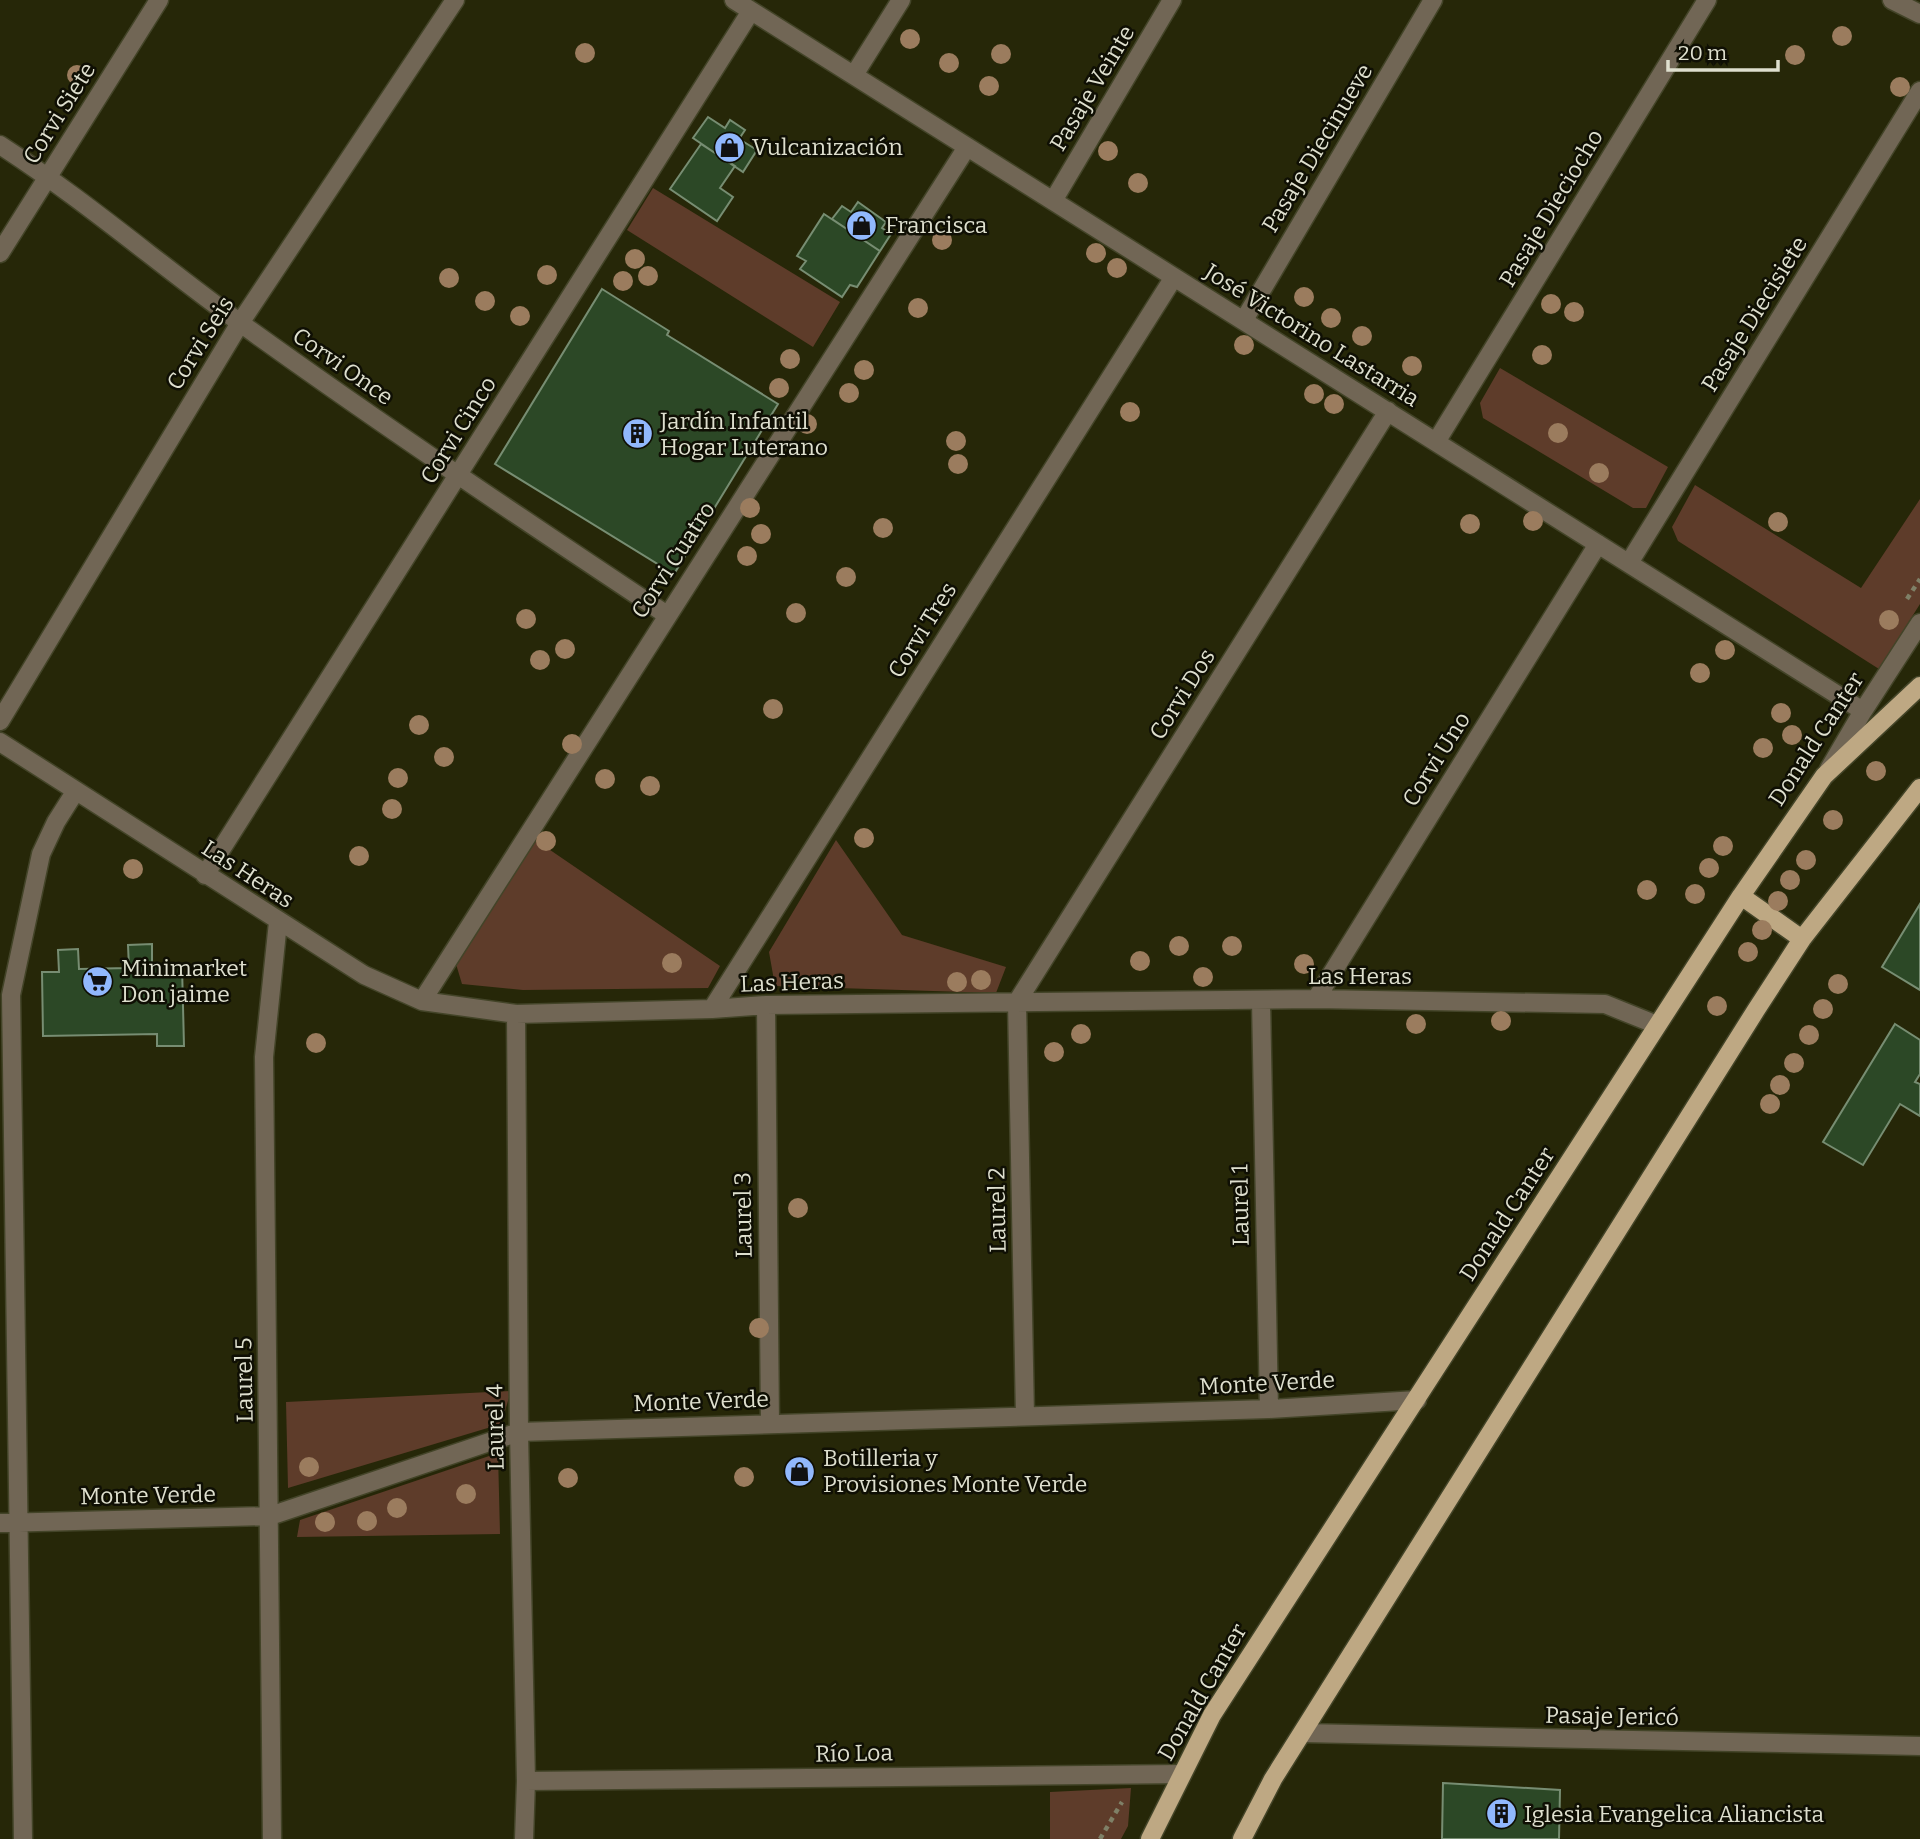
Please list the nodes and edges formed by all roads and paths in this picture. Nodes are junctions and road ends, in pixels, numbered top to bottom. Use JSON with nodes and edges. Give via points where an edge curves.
{"nodes":[{"id":1,"x":159,"y":0,"type":"edge"},
{"id":2,"x":455,"y":0,"type":"edge"},
{"id":3,"x":734,"y":0,"type":"edge"},
{"id":4,"x":901,"y":0,"type":"edge"},
{"id":5,"x":1172,"y":0,"type":"edge"},
{"id":6,"x":1433,"y":0,"type":"edge"},
{"id":7,"x":1707,"y":0,"type":"edge"},
{"id":8,"x":1892,"y":0,"type":"edge"},
{"id":9,"x":751,"y":11,"type":"junction"},
{"id":10,"x":1920,"y":14,"type":"edge"},
{"id":11,"x":854,"y":75,"type":"junction"},
{"id":12,"x":1920,"y":91,"type":"edge"},
{"id":13,"x":0,"y":145,"type":"edge"},
{"id":14,"x":967,"y":147,"type":"junction"},
{"id":15,"x":48,"y":176,"type":"junction"},
{"id":16,"x":1053,"y":201,"type":"junction"},
{"id":17,"x":0,"y":253,"type":"edge"},
{"id":18,"x":1174,"y":277,"type":"junction"},
{"id":19,"x":1244,"y":320,"type":"junction"},
{"id":20,"x":240,"y":323,"type":"junction"},
{"id":21,"x":1388,"y":411,"type":"junction"},
{"id":22,"x":1436,"y":442,"type":"junction"},
{"id":23,"x":458,"y":476,"type":"junction"},
{"id":24,"x":1598,"y":544,"type":"junction"},
{"id":25,"x":1629,"y":563,"type":"junction"},
{"id":26,"x":667,"y":615,"type":"junction"},
{"id":27,"x":1920,"y":624,"type":"edge"},
{"id":28,"x":1920,"y":686,"type":"edge"},
{"id":29,"x":1863,"y":711,"type":"junction"},
{"id":30,"x":0,"y":721,"type":"edge"},
{"id":31,"x":0,"y":742,"type":"edge"},
{"id":32,"x":1824,"y":776,"type":"junction"},
{"id":33,"x":1920,"y":788,"type":"edge"},
{"id":34,"x":75,"y":792,"type":"junction"},
{"id":35,"x":205,"y":875,"type":"junction"},
{"id":36,"x":1741,"y":896,"type":"junction"},
{"id":37,"x":278,"y":922,"type":"junction"},
{"id":38,"x":1802,"y":939,"type":"junction"},
{"id":39,"x":6,"y":995,"type":"edge"},
{"id":40,"x":1316,"y":999,"type":"junction"},
{"id":41,"x":422,"y":1001,"type":"junction"},
{"id":42,"x":1261,"y":1001,"type":"junction"},
{"id":43,"x":1017,"y":1002,"type":"junction"},
{"id":44,"x":766,"y":1005,"type":"junction"},
{"id":45,"x":712,"y":1009,"type":"junction"},
{"id":46,"x":516,"y":1014,"type":"junction"},
{"id":47,"x":1657,"y":1025,"type":"junction"},
{"id":48,"x":1417,"y":1400,"type":"junction"},
{"id":49,"x":1269,"y":1409,"type":"junction"},
{"id":50,"x":1025,"y":1416,"type":"junction"},
{"id":51,"x":770,"y":1424,"type":"junction"},
{"id":52,"x":519,"y":1432,"type":"junction"},
{"id":53,"x":270,"y":1516,"type":"junction"},
{"id":54,"x":0,"y":1523,"type":"edge"},
{"id":55,"x":19,"y":1523,"type":"junction"},
{"id":56,"x":1303,"y":1733,"type":"junction"},
{"id":57,"x":1920,"y":1746,"type":"edge"},
{"id":58,"x":1138,"y":1774,"type":"junction"},
{"id":59,"x":1182,"y":1774,"type":"junction"},
{"id":60,"x":526,"y":1782,"type":"junction"},
{"id":61,"x":23,"y":1839,"type":"edge"},
{"id":62,"x":272,"y":1839,"type":"edge"},
{"id":63,"x":524,"y":1839,"type":"edge"},
{"id":64,"x":1100,"y":1839,"type":"edge"},
{"id":65,"x":1150,"y":1839,"type":"edge"},
{"id":66,"x":1242,"y":1839,"type":"edge"}],
"edges":[{"from":1,"to":15,"type":"street","name":"Corvi Siete"},
{"from":2,"to":20,"type":"street","name":"Corvi Seis"},
{"from":3,"to":9,"type":"street","name":"José Victorino Lastarria"},
{"from":4,"to":11,"type":"street"},
{"from":5,"to":16,"type":"street","name":"Pasaje Veinte"},
{"from":6,"to":19,"type":"street","name":"Pasaje Diecinueve"},
{"from":7,"to":22,"type":"street","name":"Pasaje Dieciocho"},
{"from":8,"to":10,"type":"street"},
{"from":9,"to":11,"type":"street","name":"José Victorino Lastarria"},
{"from":9,"to":23,"type":"street","name":"Corvi Cinco"},
{"from":11,"to":14,"type":"street","name":"José Victorino Lastarria"},
{"from":12,"to":25,"type":"street","name":"Pasaje Diecisiete"},
{"from":13,"to":15,"type":"street","name":"Corvi Once"},
{"from":14,"to":16,"type":"street","name":"José Victorino Lastarria"},
{"from":14,"to":26,"type":"street","name":"Corvi Cuatro"},
{"from":15,"to":17,"type":"street","name":"Corvi Siete"},
{"from":15,"to":20,"type":"street","name":"Corvi Once"},
{"from":16,"to":18,"type":"street","name":"José Victorino Lastarria"},
{"from":18,"to":19,"type":"street","name":"José Victorino Lastarria"},
{"from":18,"to":45,"type":"street","name":"Corvi Tres"},
{"from":19,"to":21,"type":"street","name":"José Victorino Lastarria"},
{"from":20,"to":23,"type":"street","name":"Corvi Once"},
{"from":20,"to":30,"type":"street","name":"Corvi Seis"},
{"from":21,"to":22,"type":"street","name":"José Victorino Lastarria"},
{"from":21,"to":43,"type":"street","name":"Corvi Dos"},
{"from":22,"to":24,"type":"street","name":"José Victorino Lastarria"},
{"from":23,"to":26,"type":"street","name":"Corvi Once"},
{"from":23,"to":35,"type":"street","name":"Corvi Cinco"},
{"from":24,"to":25,"type":"street","name":"José Victorino Lastarria"},
{"from":24,"to":40,"type":"street","name":"Corvi Uno"},
{"from":25,"to":29,"type":"street","name":"José Victorino Lastarria"},
{"from":26,"to":41,"type":"street","name":"Corvi Cuatro"},
{"from":27,"to":29,"type":"street","name":"Donald Canter"},
{"from":28,"to":32,"type":"main road"},
{"from":29,"to":32,"type":"street","name":"Donald Canter"},
{"from":31,"to":34,"type":"street","name":"Las Heras"},
{"from":32,"to":36,"type":"main road","name":"Donald Canter"},
{"from":33,"to":38,"type":"main road"},
{"from":34,"to":35,"type":"street","name":"Las Heras"},
{"from":34,"to":39,"type":"street","via":[[41,854]]},
{"from":35,"to":37,"type":"street","name":"Las Heras"},
{"from":36,"to":38,"type":"main road"},
{"from":36,"to":47,"type":"main road","name":"Donald Canter"},
{"from":37,"to":41,"type":"street","name":"Las Heras","via":[[364,975]]},
{"from":37,"to":53,"type":"street","name":"Laurel 5","via":[[264,1057]]},
{"from":38,"to":56,"type":"main road"},
{"from":39,"to":55,"type":"street"},
{"from":40,"to":42,"type":"street","name":"Las Heras"},
{"from":40,"to":47,"type":"street","name":"Las Heras","via":[[1605,1004]]},
{"from":41,"to":46,"type":"street","name":"Las Heras"},
{"from":42,"to":43,"type":"street","name":"Las Heras"},
{"from":42,"to":49,"type":"street","name":"Laurel 1"},
{"from":43,"to":44,"type":"street","name":"Las Heras"},
{"from":43,"to":50,"type":"street","name":"Laurel 2"},
{"from":44,"to":45,"type":"street","name":"Las Heras"},
{"from":44,"to":51,"type":"street","name":"Laurel 3"},
{"from":45,"to":46,"type":"street","name":"Las Heras"},
{"from":46,"to":52,"type":"street","name":"Laurel 4"},
{"from":47,"to":48,"type":"main road","name":"Donald Canter"},
{"from":48,"to":49,"type":"street","name":"Monte Verde"},
{"from":48,"to":59,"type":"main road","name":"Donald Canter","via":[[1212,1715]]},
{"from":49,"to":50,"type":"street","name":"Monte Verde"},
{"from":50,"to":51,"type":"street","name":"Monte Verde"},
{"from":51,"to":52,"type":"street","name":"Monte Verde"},
{"from":52,"to":53,"type":"street","name":"Monte Verde"},
{"from":52,"to":60,"type":"street","name":"Laurel 4"},
{"from":53,"to":55,"type":"street","name":"Monte Verde"},
{"from":53,"to":62,"type":"street","name":"Laurel 5"},
{"from":54,"to":55,"type":"street","name":"Monte Verde"},
{"from":55,"to":61,"type":"street"},
{"from":56,"to":57,"type":"street","name":"Pasaje Jericó"},
{"from":56,"to":66,"type":"main road"},
{"from":58,"to":59,"type":"street","name":"Río Loa"},
{"from":58,"to":60,"type":"street","name":"Río Loa"},
{"from":58,"to":64,"type":"path"},
{"from":59,"to":65,"type":"main road","name":"Donald Canter"},
{"from":60,"to":63,"type":"street","name":"Laurel 4"}]}
